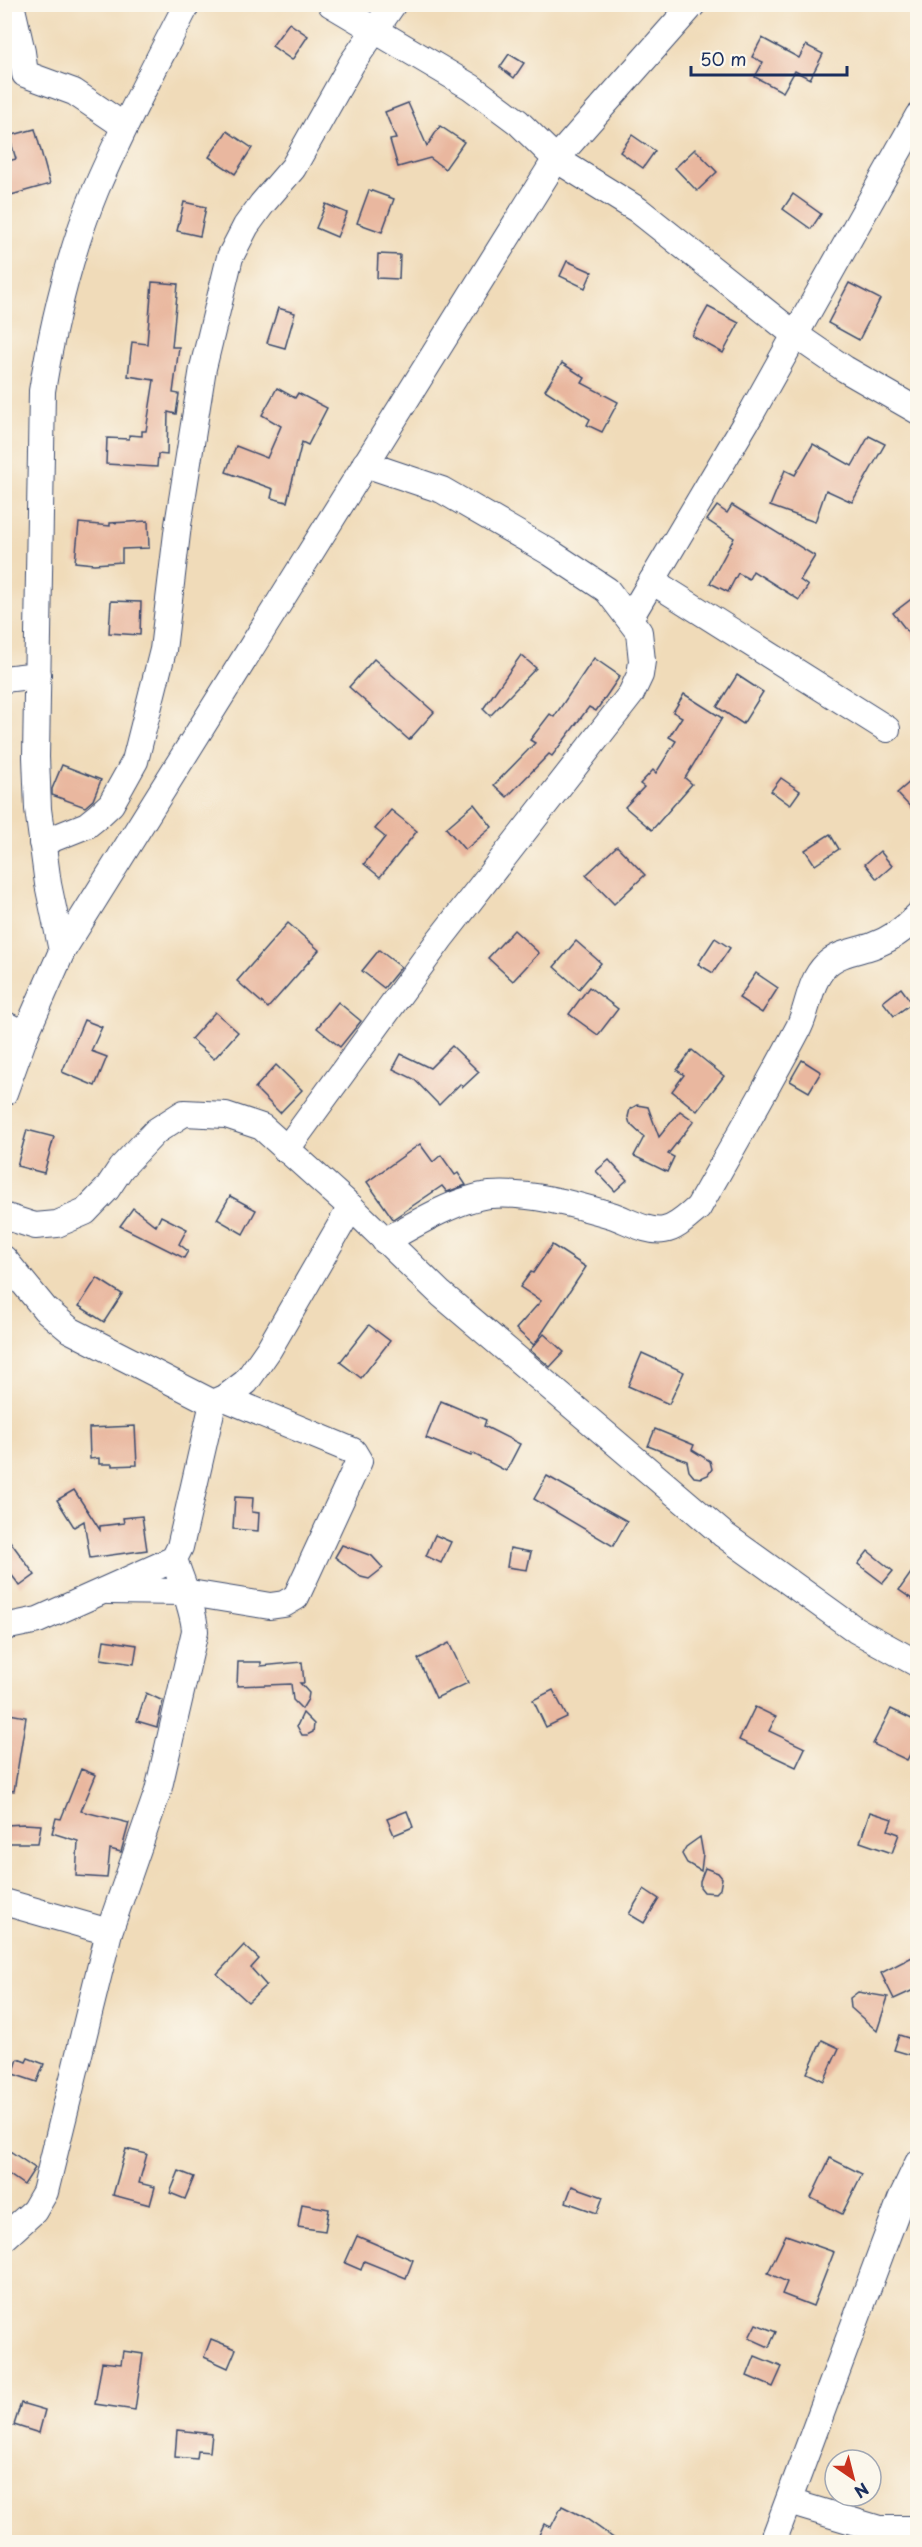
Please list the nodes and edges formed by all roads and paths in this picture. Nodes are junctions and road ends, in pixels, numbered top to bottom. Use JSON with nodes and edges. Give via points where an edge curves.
{"nodes":[{"id":1,"x":11,"y":4,"type":"edge"},
{"id":2,"x":187,"y":4,"type":"edge"},
{"id":3,"x":331,"y":4,"type":"edge"},
{"id":4,"x":393,"y":4,"type":"edge"},
{"id":5,"x":693,"y":4,"type":"edge"},
{"id":6,"x":374,"y":32,"type":"junction"},
{"id":7,"x":15,"y":74,"type":"edge"},
{"id":8,"x":918,"y":116,"type":"edge"},
{"id":9,"x":124,"y":126,"type":"junction"},
{"id":10,"x":556,"y":159,"type":"junction"},
{"id":11,"x":794,"y":334,"type":"junction"},
{"id":12,"x":918,"y":411,"type":"edge"},
{"id":13,"x":365,"y":464,"type":"junction"},
{"id":14,"x":652,"y":581,"type":"junction"},
{"id":15,"x":630,"y":618,"type":"junction"},
{"id":16,"x":38,"y":675,"type":"junction"},
{"id":17,"x":4,"y":680,"type":"edge"},
{"id":18,"x":887,"y":729,"type":"dead end"},
{"id":19,"x":42,"y":843,"type":"junction"},
{"id":20,"x":918,"y":915,"type":"edge"},
{"id":21,"x":62,"y":951,"type":"junction"},
{"id":22,"x":15,"y":1030,"type":"edge"},
{"id":23,"x":4,"y":1094,"type":"edge"},
{"id":24,"x":286,"y":1150,"type":"junction"},
{"id":25,"x":351,"y":1207,"type":"junction"},
{"id":26,"x":4,"y":1216,"type":"edge"},
{"id":27,"x":385,"y":1241,"type":"junction"},
{"id":28,"x":4,"y":1259,"type":"edge"},
{"id":29,"x":219,"y":1400,"type":"junction"},
{"id":30,"x":174,"y":1559,"type":"junction"},
{"id":31,"x":108,"y":1591,"type":"junction"},
{"id":32,"x":184,"y":1592,"type":"junction"},
{"id":33,"x":4,"y":1627,"type":"edge"},
{"id":34,"x":918,"y":1664,"type":"edge"},
{"id":35,"x":4,"y":1902,"type":"edge"},
{"id":36,"x":109,"y":1932,"type":"junction"},
{"id":37,"x":918,"y":2163,"type":"edge"},
{"id":38,"x":4,"y":2238,"type":"edge"},
{"id":39,"x":789,"y":2502,"type":"junction"},
{"id":40,"x":918,"y":2529,"type":"edge"},
{"id":41,"x":773,"y":2542,"type":"edge"}],
"edges":[{"from":1,"to":7,"type":"street","via":[[22,52]]},
{"from":2,"to":9,"type":"street"},
{"from":3,"to":6,"type":"street"},
{"from":4,"to":6,"type":"street"},
{"from":5,"to":10,"type":"street"},
{"from":6,"to":10,"type":"street","via":[[471,87],[518,122]]},
{"from":6,"to":19,"type":"street","via":[[352,63],[293,168],[261,204],[230,257],[203,368],[163,650],[135,760],[111,804],[97,817]]},
{"from":7,"to":9,"type":"street","via":[[74,92]]},
{"from":8,"to":11,"type":"street"},
{"from":9,"to":16,"type":"street","via":[[95,191],[74,255],[50,342],[42,391]]},
{"from":10,"to":11,"type":"street","via":[[638,210]]},
{"from":10,"to":13,"type":"street"},
{"from":11,"to":12,"type":"street"},
{"from":11,"to":14,"type":"street"},
{"from":13,"to":15,"type":"street","via":[[442,490],[607,590]]},
{"from":13,"to":21,"type":"street"},
{"from":14,"to":15,"type":"street"},
{"from":14,"to":18,"type":"street"},
{"from":15,"to":24,"type":"street","via":[[642,646],[640,675],[631,694],[440,939]]},
{"from":16,"to":17,"type":"street"},
{"from":16,"to":19,"type":"street","via":[[36,757]]},
{"from":19,"to":21,"type":"street"},
{"from":20,"to":27,"type":"street","via":[[876,945],[840,955],[819,973],[800,1024],[709,1189],[698,1208],[673,1227],[663,1231],[647,1229],[612,1215],[524,1194],[487,1195],[436,1213]]},
{"from":21,"to":22,"type":"street"},
{"from":22,"to":23,"type":"street"},
{"from":24,"to":25,"type":"street"},
{"from":24,"to":26,"type":"street","via":[[262,1127],[226,1115],[184,1113],[156,1131],[84,1212],[57,1224],[35,1226]]},
{"from":25,"to":27,"type":"street"},
{"from":25,"to":29,"type":"street","via":[[269,1349],[246,1382]]},
{"from":27,"to":34,"type":"street","via":[[441,1294],[724,1535],[856,1630]]},
{"from":28,"to":29,"type":"street","via":[[45,1309],[70,1330]]},
{"from":29,"to":30,"type":"street"},
{"from":29,"to":32,"type":"street","via":[[353,1451],[359,1461],[296,1597],[270,1606]]},
{"from":30,"to":31,"type":"street"},
{"from":30,"to":32,"type":"street"},
{"from":31,"to":32,"type":"street"},
{"from":31,"to":33,"type":"street","via":[[38,1620]]},
{"from":32,"to":36,"type":"street","via":[[195,1631],[158,1791]]},
{"from":35,"to":36,"type":"street"},
{"from":36,"to":38,"type":"street","via":[[45,2192],[34,2211]]},
{"from":37,"to":39,"type":"street"},
{"from":39,"to":40,"type":"street","via":[[879,2529]]},
{"from":39,"to":41,"type":"street"}]}
